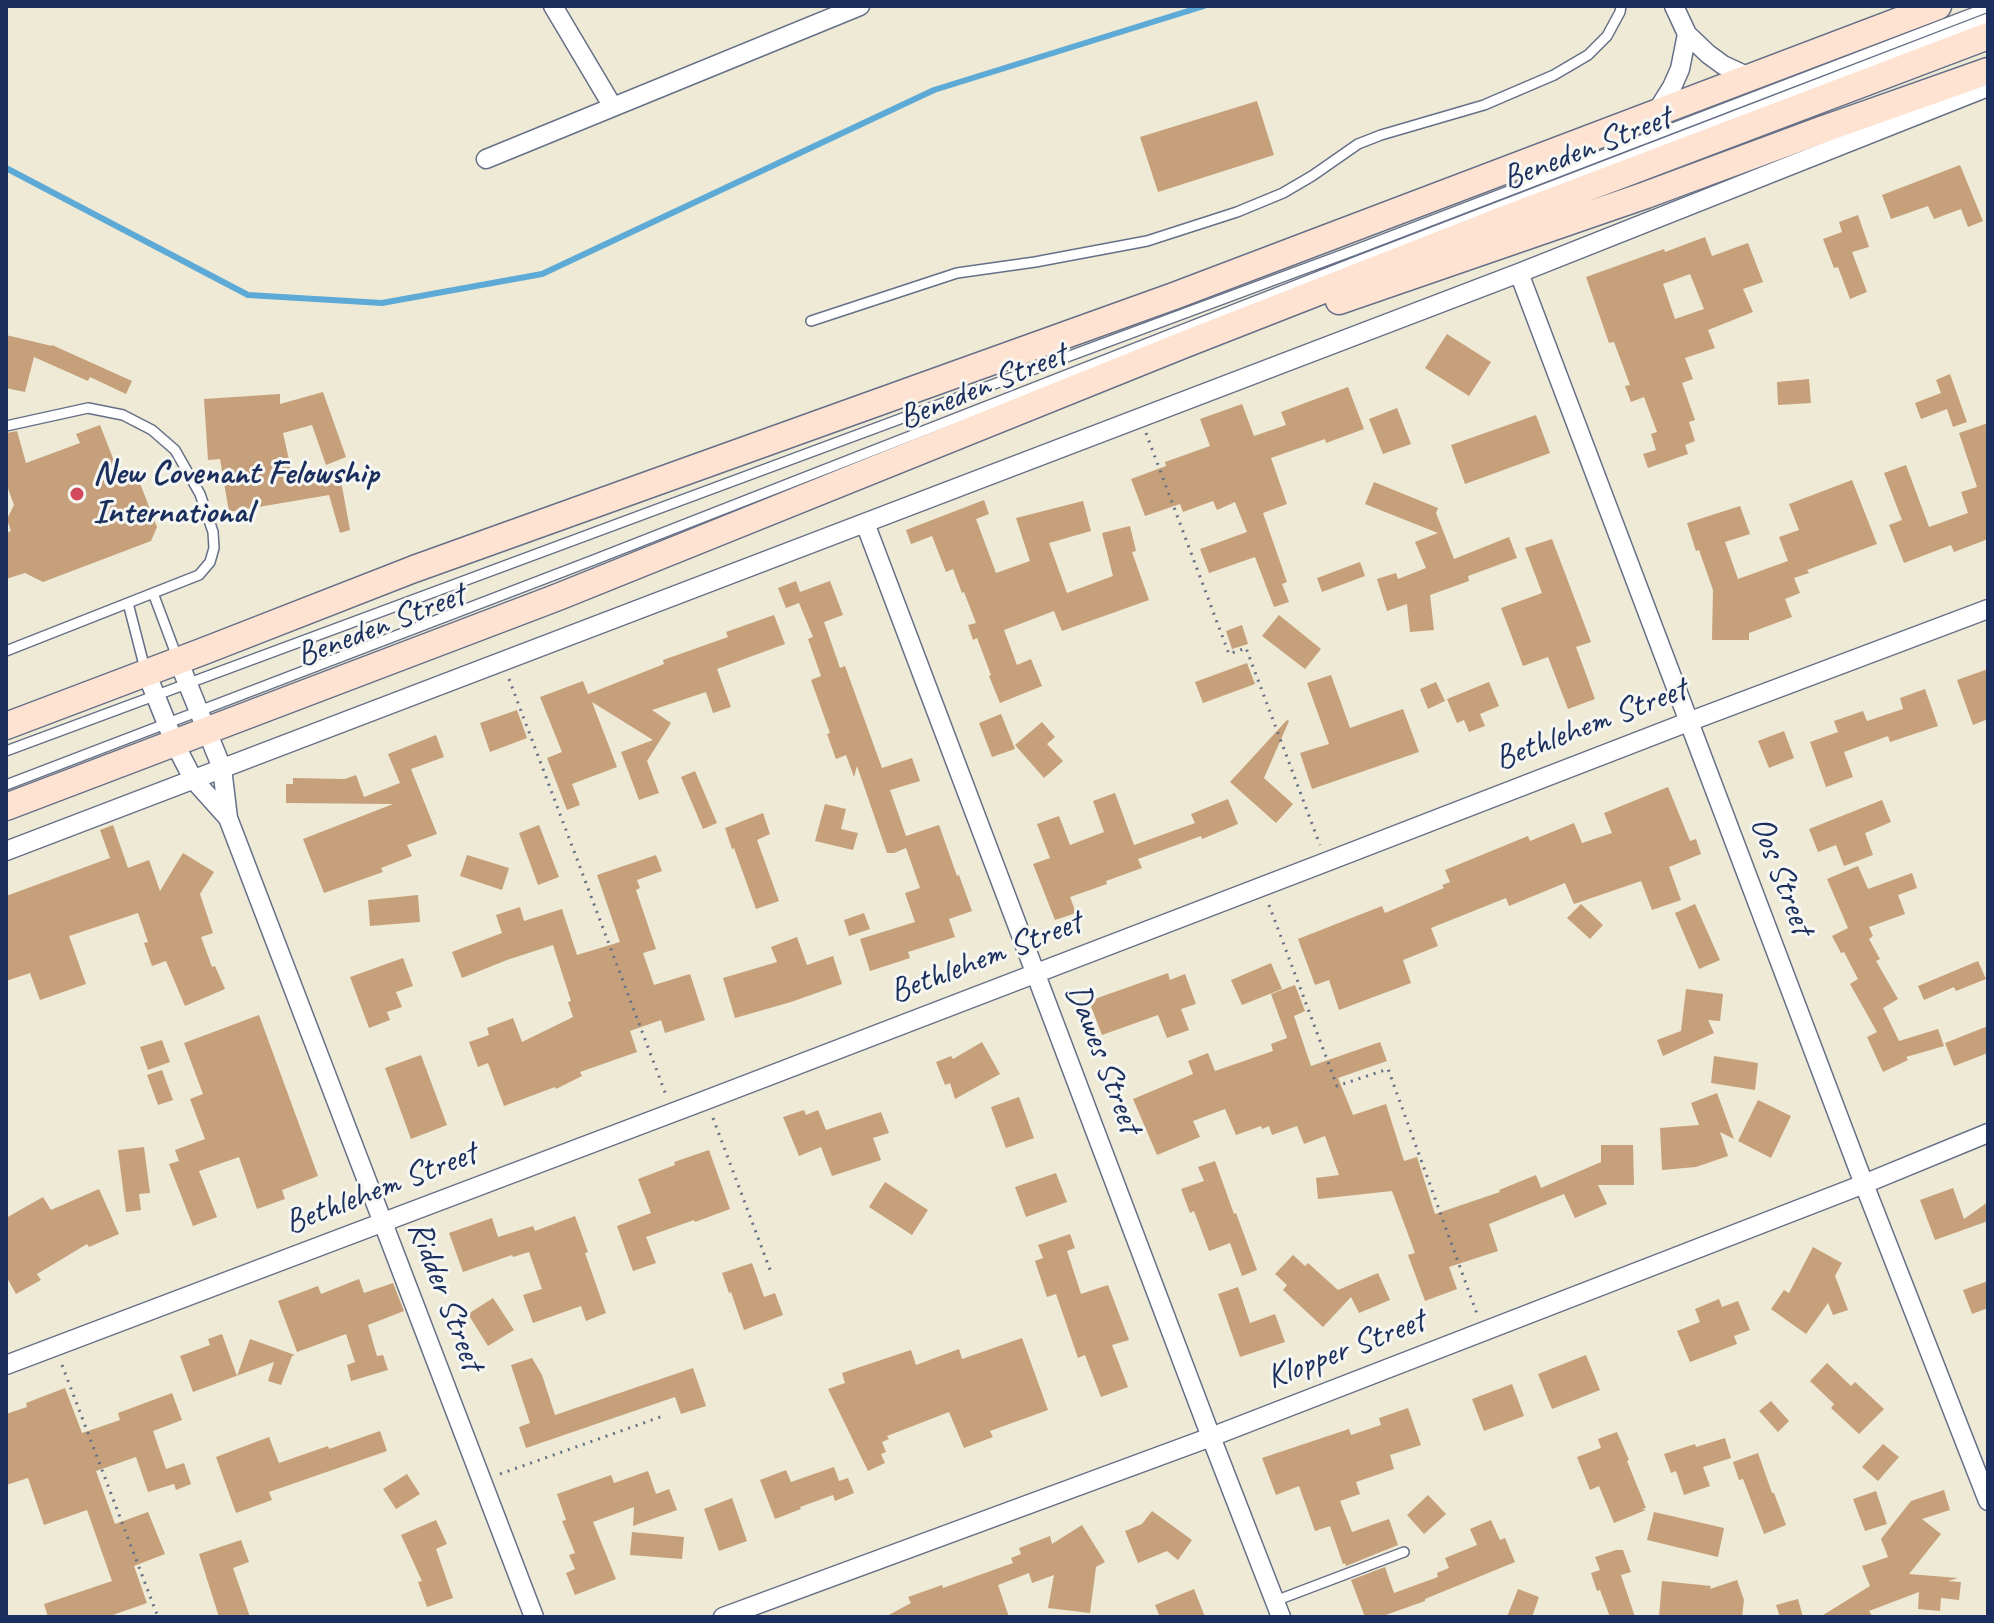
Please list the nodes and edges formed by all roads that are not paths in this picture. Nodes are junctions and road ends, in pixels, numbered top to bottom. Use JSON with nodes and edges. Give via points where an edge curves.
{"nodes":[{"id":1,"x":553,"y":6,"type":"edge"},
{"id":2,"x":860,"y":6,"type":"edge"},
{"id":3,"x":1621,"y":6,"type":"edge"},
{"id":4,"x":1674,"y":6,"type":"edge"},
{"id":5,"x":1938,"y":6,"type":"edge"},
{"id":6,"x":1988,"y":7,"type":"edge"},
{"id":7,"x":820,"y":14,"type":"edge"},
{"id":8,"x":1988,"y":18,"type":"edge"},
{"id":9,"x":1687,"y":34,"type":"junction"},
{"id":10,"x":1988,"y":36,"type":"edge"},
{"id":11,"x":1988,"y":71,"type":"edge"},
{"id":12,"x":1751,"y":78,"type":"junction"},
{"id":13,"x":1988,"y":87,"type":"edge"},
{"id":14,"x":613,"y":107,"type":"junction"},
{"id":15,"x":1655,"y":114,"type":"junction"},
{"id":16,"x":486,"y":159,"type":"dead end"},
{"id":17,"x":1519,"y":273,"type":"junction"},
{"id":18,"x":811,"y":321,"type":"dead end"},
{"id":19,"x":1183,"y":345,"type":"junction"},
{"id":20,"x":6,"y":426,"type":"edge"},
{"id":21,"x":865,"y":523,"type":"junction"},
{"id":22,"x":153,"y":593,"type":"junction"},
{"id":23,"x":128,"y":603,"type":"junction"},
{"id":24,"x":1988,"y":609,"type":"edge"},
{"id":25,"x":6,"y":651,"type":"edge"},
{"id":26,"x":183,"y":672,"type":"junction"},
{"id":27,"x":151,"y":684,"type":"junction"},
{"id":28,"x":202,"y":721,"type":"junction"},
{"id":29,"x":1688,"y":722,"type":"junction"},
{"id":30,"x":6,"y":726,"type":"edge"},
{"id":31,"x":171,"y":733,"type":"junction"},
{"id":32,"x":6,"y":751,"type":"edge"},
{"id":33,"x":222,"y":768,"type":"junction"},
{"id":34,"x":193,"y":779,"type":"junction"},
{"id":35,"x":6,"y":785,"type":"edge"},
{"id":36,"x":6,"y":807,"type":"edge"},
{"id":37,"x":228,"y":818,"type":"junction"},
{"id":38,"x":6,"y":851,"type":"edge"},
{"id":39,"x":1036,"y":973,"type":"junction"},
{"id":40,"x":1988,"y":1133,"type":"edge"},
{"id":41,"x":1864,"y":1184,"type":"junction"},
{"id":42,"x":382,"y":1223,"type":"junction"},
{"id":43,"x":6,"y":1365,"type":"edge"},
{"id":44,"x":1211,"y":1437,"type":"junction"},
{"id":45,"x":1988,"y":1501,"type":"edge"},
{"id":46,"x":1404,"y":1552,"type":"dead end"},
{"id":47,"x":1278,"y":1609,"type":"edge"},
{"id":48,"x":534,"y":1617,"type":"edge"},
{"id":49,"x":723,"y":1617,"type":"edge"}],
"edges":[{"from":1,"to":14,"type":"street"},
{"from":2,"to":7,"type":"street"},
{"from":3,"to":18,"type":"lane","via":[[1607,36],[1588,55],[1554,75],[1484,105],[1358,144],[1283,193],[1237,212],[1147,241],[957,273]]},
{"from":4,"to":9,"type":"street"},
{"from":5,"to":12,"type":"main road","name":"Beneden Street"},
{"from":6,"to":26,"type":"lane","via":[[1355,250]]},
{"from":7,"to":14,"type":"street"},
{"from":8,"to":28,"type":"lane","via":[[591,561]]},
{"from":9,"to":12,"type":"street","via":[[1723,65]]},
{"from":9,"to":15,"type":"street","via":[[1680,69]]},
{"from":10,"to":19,"type":"main road","name":"Beneden Street"},
{"from":11,"to":19,"type":"main road","via":[[1416,275],[1292,317]]},
{"from":12,"to":15,"type":"main road","name":"Beneden Street"},
{"from":13,"to":17,"type":"street"},
{"from":14,"to":16,"type":"street"},
{"from":15,"to":26,"type":"main road","name":"Beneden Street","via":[[1174,296],[414,569]]},
{"from":17,"to":21,"type":"street"},
{"from":17,"to":29,"type":"street","name":"Oos Street"},
{"from":19,"to":28,"type":"main road","name":"Beneden Street","via":[[558,597]]},
{"from":20,"to":22,"type":"lane","via":[[88,408],[123,415],[175,450],[200,494],[214,548],[199,575]]},
{"from":21,"to":33,"type":"street"},
{"from":21,"to":39,"type":"street","name":"Dawes Street"},
{"from":22,"to":23,"type":"lane"},
{"from":22,"to":26,"type":"lane"},
{"from":23,"to":25,"type":"lane"},
{"from":23,"to":27,"type":"lane"},
{"from":24,"to":29,"type":"street","name":"Bethlehem Street"},
{"from":26,"to":27,"type":"main road","name":"Beneden Street"},
{"from":26,"to":28,"type":"street","name":"Ridder Street"},
{"from":27,"to":30,"type":"main road","name":"Beneden Street"},
{"from":27,"to":31,"type":"street","name":"Ridder Street"},
{"from":27,"to":32,"type":"lane"},
{"from":28,"to":31,"type":"main road","name":"Beneden Street"},
{"from":28,"to":33,"type":"street","name":"Ridder Street"},
{"from":29,"to":39,"type":"street","name":"Bethlehem Street"},
{"from":29,"to":41,"type":"street","name":"Oos Street"},
{"from":31,"to":34,"type":"street","name":"Ridder Street"},
{"from":31,"to":35,"type":"lane"},
{"from":31,"to":36,"type":"main road","name":"Beneden Street"},
{"from":33,"to":34,"type":"street"},
{"from":33,"to":37,"type":"street","name":"Ridder Street"},
{"from":34,"to":37,"type":"street","name":"Ridder Street"},
{"from":34,"to":38,"type":"street"},
{"from":37,"to":42,"type":"street","name":"Ridder Street"},
{"from":39,"to":42,"type":"street","name":"Bethlehem Street"},
{"from":39,"to":44,"type":"street","name":"Dawes Street"},
{"from":40,"to":41,"type":"street","name":"Klopper Street"},
{"from":41,"to":44,"type":"street","name":"Klopper Street"},
{"from":41,"to":45,"type":"street","name":"Oos Street"},
{"from":42,"to":43,"type":"street","name":"Bethlehem Street"},
{"from":42,"to":48,"type":"street","name":"Ridder Street"},
{"from":44,"to":47,"type":"street","name":"Dawes Street"},
{"from":44,"to":49,"type":"street","name":"Klopper Street"},
{"from":46,"to":47,"type":"lane"}]}
